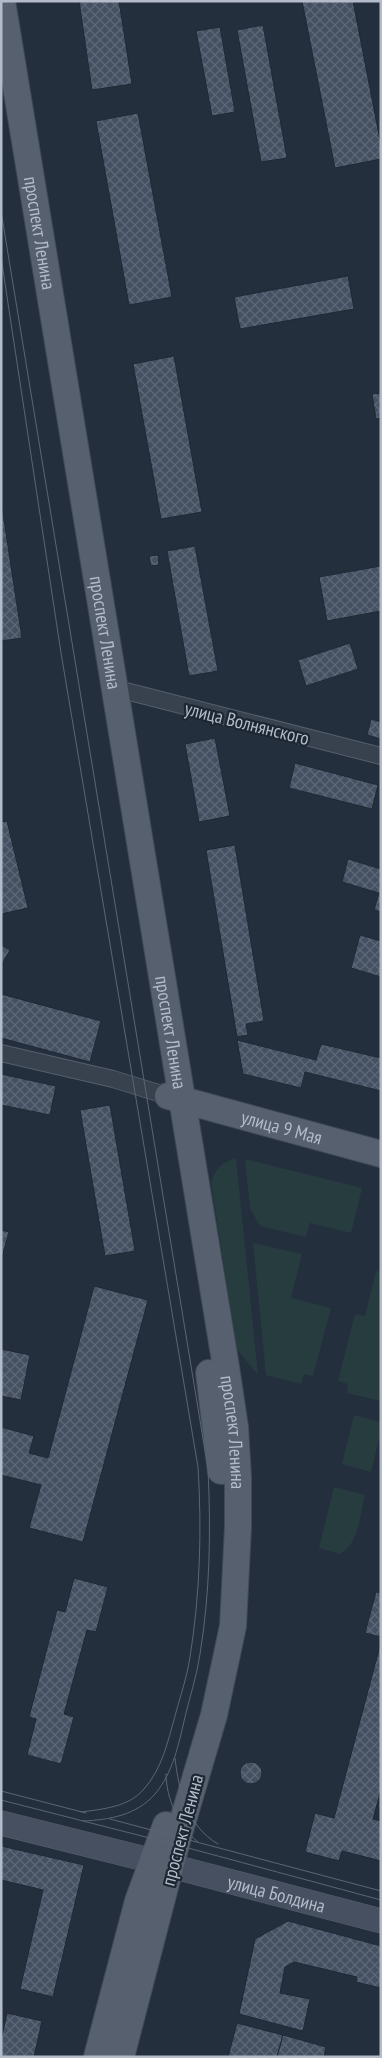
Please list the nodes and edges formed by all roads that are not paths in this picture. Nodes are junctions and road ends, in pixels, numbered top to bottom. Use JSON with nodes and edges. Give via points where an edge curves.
{"nodes":[{"id":1,"x":2,"y":1,"type":"edge"},
{"id":2,"x":1,"y":105,"type":"edge"},
{"id":3,"x":114,"y":688,"type":"junction"},
{"id":4,"x":381,"y":756,"type":"edge"},
{"id":5,"x":1,"y":1053,"type":"edge"},
{"id":6,"x":174,"y":1097,"type":"junction"},
{"id":7,"x":381,"y":1154,"type":"edge"},
{"id":8,"x":1,"y":1823,"type":"edge"},
{"id":9,"x":162,"y":1863,"type":"junction"},
{"id":10,"x":381,"y":1920,"type":"edge"},
{"id":11,"x":97,"y":2057,"type":"edge"},
{"id":12,"x":121,"y":2057,"type":"edge"}],
"edges":[{"from":1,"to":3,"type":"main road","name":"проспект Ленина"},
{"from":2,"to":6,"type":"main road","name":"проспект Ленина"},
{"from":3,"to":4,"type":"street","name":"улица Волнянского"},
{"from":3,"to":6,"type":"main road","name":"проспект Ленина"},
{"from":5,"to":6,"type":"street"},
{"from":6,"to":7,"type":"main road","name":"улица 9 Мая"},
{"from":6,"to":9,"type":"main road","name":"проспект Ленина","via":[[221,1470],[222,1556],[217,1629],[202,1709]]},
{"from":6,"to":9,"type":"main road","name":"проспект Ленина","via":[[193,1162],[235,1427],[238,1527],[233,1626],[214,1716]]},
{"from":8,"to":9,"type":"main road","name":"улица Болдина"},
{"from":9,"to":10,"type":"main road","name":"улица Болдина"},
{"from":9,"to":11,"type":"main road","name":"проспект Ленина","via":[[138,1901]]},
{"from":9,"to":12,"type":"main road","name":"проспект Ленина"}]}
